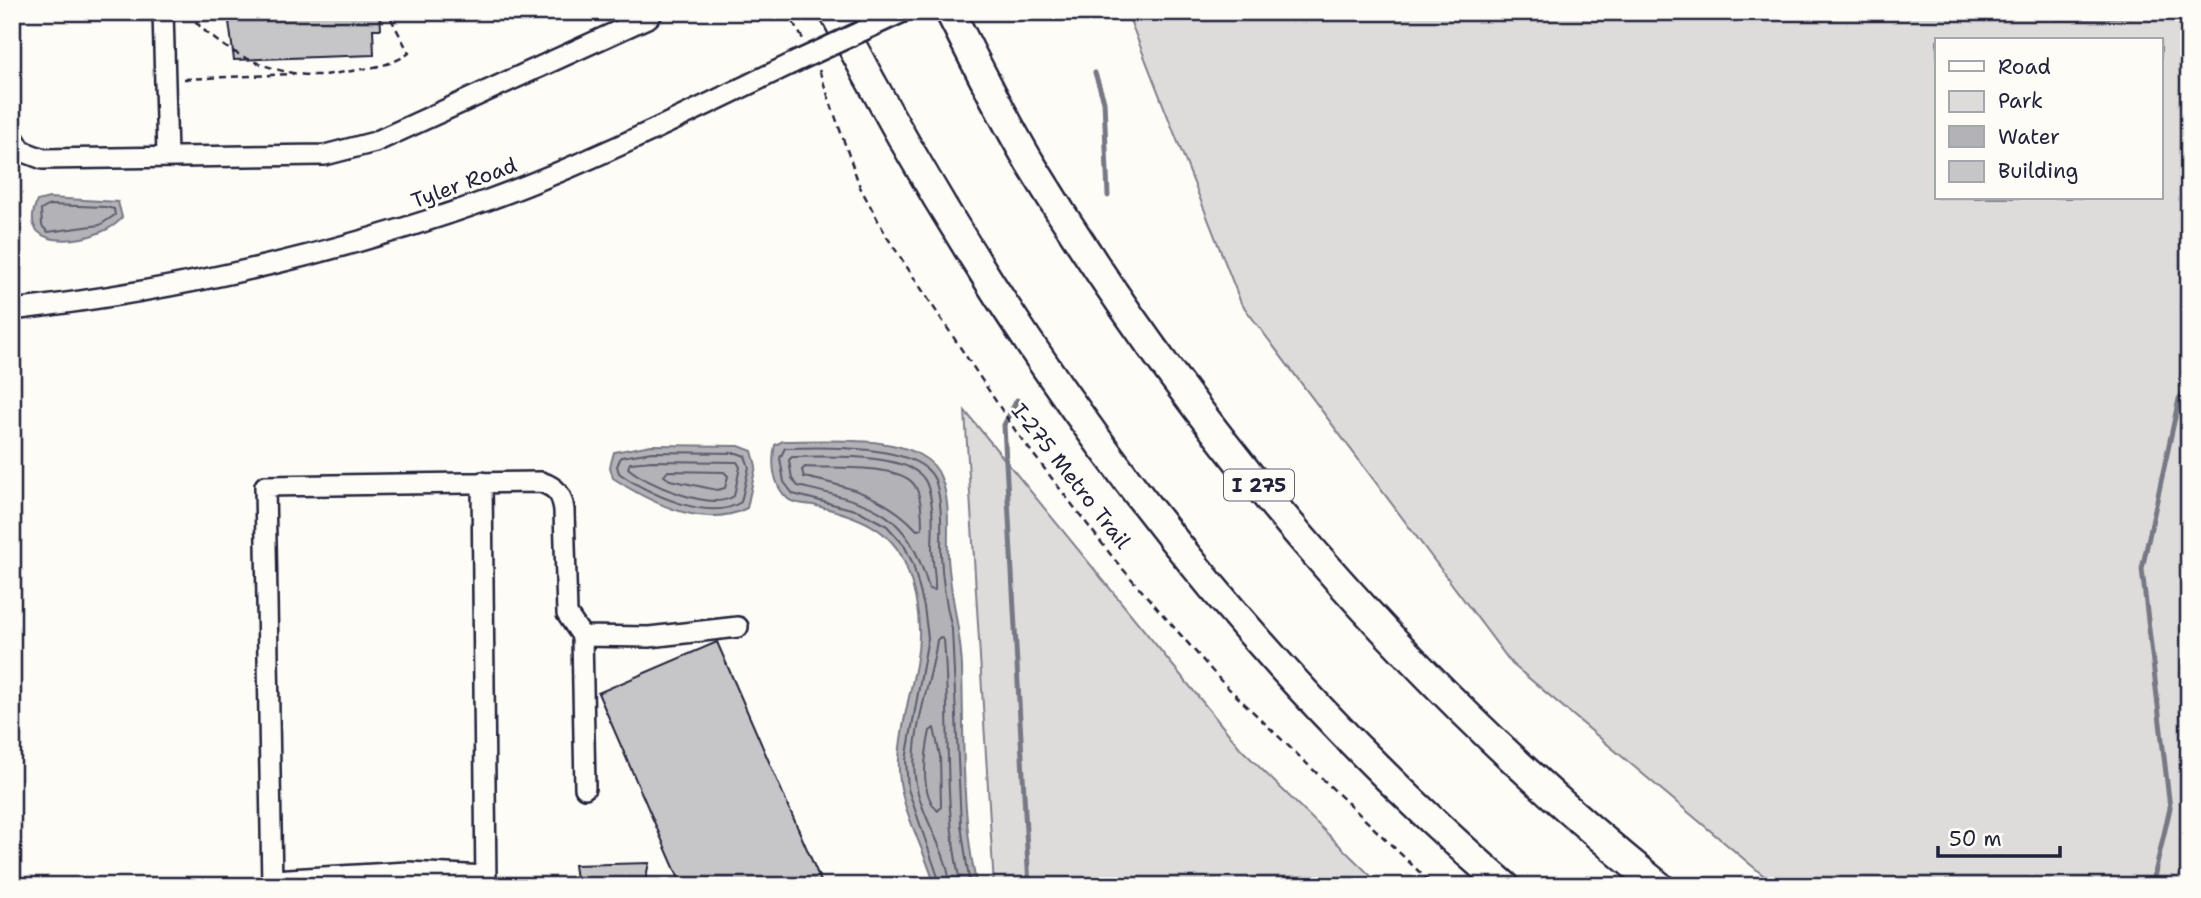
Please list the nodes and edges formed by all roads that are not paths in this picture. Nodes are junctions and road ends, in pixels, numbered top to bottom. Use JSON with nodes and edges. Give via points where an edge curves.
{"nodes":[{"id":1,"x":163,"y":12,"type":"edge"},
{"id":2,"x":653,"y":12,"type":"edge"},
{"id":3,"x":834,"y":12,"type":"edge"},
{"id":4,"x":903,"y":12,"type":"edge"},
{"id":5,"x":950,"y":12,"type":"edge"},
{"id":6,"x":12,"y":135,"type":"edge"},
{"id":7,"x":167,"y":156,"type":"junction"},
{"id":8,"x":12,"y":310,"type":"edge"},
{"id":9,"x":482,"y":482,"type":"junction"},
{"id":10,"x":738,"y":626,"type":"dead end"},
{"id":11,"x":582,"y":635,"type":"junction"},
{"id":12,"x":585,"y":788,"type":"dead end"},
{"id":13,"x":486,"y":881,"type":"edge"},
{"id":14,"x":272,"y":883,"type":"edge"},
{"id":15,"x":1505,"y":886,"type":"edge"},
{"id":16,"x":1659,"y":886,"type":"edge"}],
"edges":[{"from":1,"to":7,"type":"street"},
{"from":2,"to":7,"type":"street","via":[[375,142],[325,155]]},
{"from":3,"to":15,"type":"highway","via":[[937,203],[1116,464],[1186,555],[1292,677],[1420,808]]},
{"from":4,"to":8,"type":"street","name":"Tyler Road","bridge":true,"via":[[556,173],[424,222],[205,279]]},
{"from":5,"to":16,"type":"highway","number":"I 275","via":[[1029,160],[1078,240],[1170,372],[1254,479],[1430,677],[1564,805]]},
{"from":6,"to":7,"type":"street","via":[[22,150],[43,159]]},
{"from":9,"to":11,"type":"street","via":[[541,482],[559,494],[564,510],[567,614]]},
{"from":9,"to":13,"type":"street"},
{"from":9,"to":14,"type":"street","via":[[265,486]]},
{"from":10,"to":11,"type":"street","via":[[649,637]]},
{"from":11,"to":12,"type":"street"},
{"from":13,"to":14,"type":"street","via":[[408,872]]}]}
